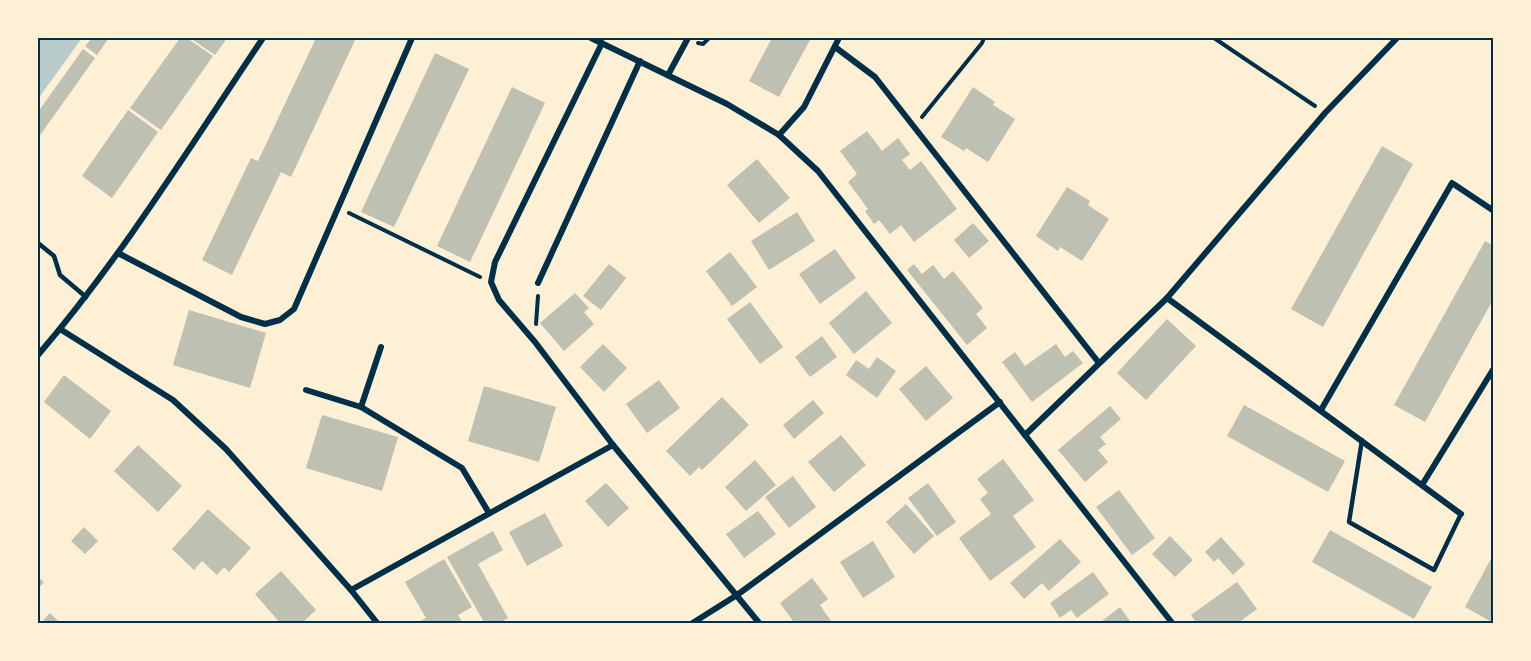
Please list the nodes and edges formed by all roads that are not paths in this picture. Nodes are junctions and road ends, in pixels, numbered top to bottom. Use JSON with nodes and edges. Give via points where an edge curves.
{"nodes":[{"id":1,"x":263,"y":38,"type":"edge"},
{"id":2,"x":412,"y":38,"type":"edge"},
{"id":3,"x":591,"y":38,"type":"edge"},
{"id":4,"x":688,"y":38,"type":"edge"},
{"id":5,"x":840,"y":38,"type":"edge"},
{"id":6,"x":1397,"y":38,"type":"edge"},
{"id":7,"x":602,"y":43,"type":"junction"},
{"id":8,"x":835,"y":46,"type":"junction"},
{"id":9,"x":640,"y":61,"type":"junction"},
{"id":10,"x":668,"y":75,"type":"junction"},
{"id":11,"x":779,"y":135,"type":"junction"},
{"id":12,"x":1494,"y":211,"type":"edge"},
{"id":13,"x":38,"y":243,"type":"edge"},
{"id":14,"x":118,"y":253,"type":"junction"},
{"id":15,"x":538,"y":283,"type":"road end"},
{"id":16,"x":86,"y":297,"type":"junction"},
{"id":17,"x":1167,"y":298,"type":"junction"},
{"id":18,"x":60,"y":329,"type":"junction"},
{"id":19,"x":381,"y":346,"type":"dead end"},
{"id":20,"x":38,"y":355,"type":"edge"},
{"id":21,"x":1098,"y":363,"type":"junction"},
{"id":22,"x":1494,"y":368,"type":"edge"},
{"id":23,"x":306,"y":390,"type":"dead end"},
{"id":24,"x":1000,"y":402,"type":"junction"},
{"id":25,"x":361,"y":407,"type":"junction"},
{"id":26,"x":1321,"y":410,"type":"junction"},
{"id":27,"x":1024,"y":435,"type":"junction"},
{"id":28,"x":1362,"y":440,"type":"junction"},
{"id":29,"x":613,"y":446,"type":"junction"},
{"id":30,"x":1422,"y":485,"type":"junction"},
{"id":31,"x":489,"y":513,"type":"junction"},
{"id":32,"x":1461,"y":514,"type":"joint"},
{"id":33,"x":351,"y":590,"type":"junction"},
{"id":34,"x":736,"y":595,"type":"junction"},
{"id":35,"x":378,"y":624,"type":"edge"},
{"id":36,"x":691,"y":624,"type":"edge"},
{"id":37,"x":759,"y":624,"type":"edge"},
{"id":38,"x":1173,"y":624,"type":"edge"}],
"edges":[{"from":1,"to":14,"type":"street"},
{"from":2,"to":14,"type":"street","via":[[294,309],[280,320],[265,324],[241,317]]},
{"from":3,"to":7,"type":"street"},
{"from":4,"to":10,"type":"street"},
{"from":5,"to":8,"type":"street"},
{"from":6,"to":17,"type":"street","via":[[1325,113]]},
{"from":7,"to":9,"type":"street"},
{"from":7,"to":29,"type":"street","via":[[495,262],[491,282],[499,300]]},
{"from":8,"to":11,"type":"street","via":[[804,107]]},
{"from":8,"to":21,"type":"street","via":[[875,77]]},
{"from":9,"to":10,"type":"street"},
{"from":9,"to":15,"type":"street"},
{"from":10,"to":11,"type":"street"},
{"from":11,"to":24,"type":"street","via":[[818,171]]},
{"from":12,"to":26,"type":"street","via":[[1452,183]]},
{"from":13,"to":16,"type":"lane","via":[[54,256],[60,275]]},
{"from":14,"to":16,"type":"street"},
{"from":16,"to":18,"type":"street"},
{"from":17,"to":21,"type":"street"},
{"from":17,"to":26,"type":"street"},
{"from":18,"to":20,"type":"street"},
{"from":18,"to":33,"type":"street","via":[[173,400],[226,449]]},
{"from":19,"to":25,"type":"street"},
{"from":21,"to":27,"type":"street"},
{"from":22,"to":30,"type":"street"},
{"from":23,"to":25,"type":"street"},
{"from":24,"to":27,"type":"street"},
{"from":24,"to":34,"type":"street"},
{"from":25,"to":31,"type":"street","via":[[462,468]]},
{"from":26,"to":28,"type":"street"},
{"from":27,"to":38,"type":"street"},
{"from":28,"to":30,"type":"street"},
{"from":28,"to":32,"type":"lane","via":[[1349,522],[1434,570]]},
{"from":29,"to":31,"type":"street"},
{"from":29,"to":34,"type":"street"},
{"from":30,"to":32,"type":"street"},
{"from":31,"to":33,"type":"street"},
{"from":33,"to":35,"type":"street"},
{"from":34,"to":36,"type":"street"},
{"from":34,"to":37,"type":"street"}]}
